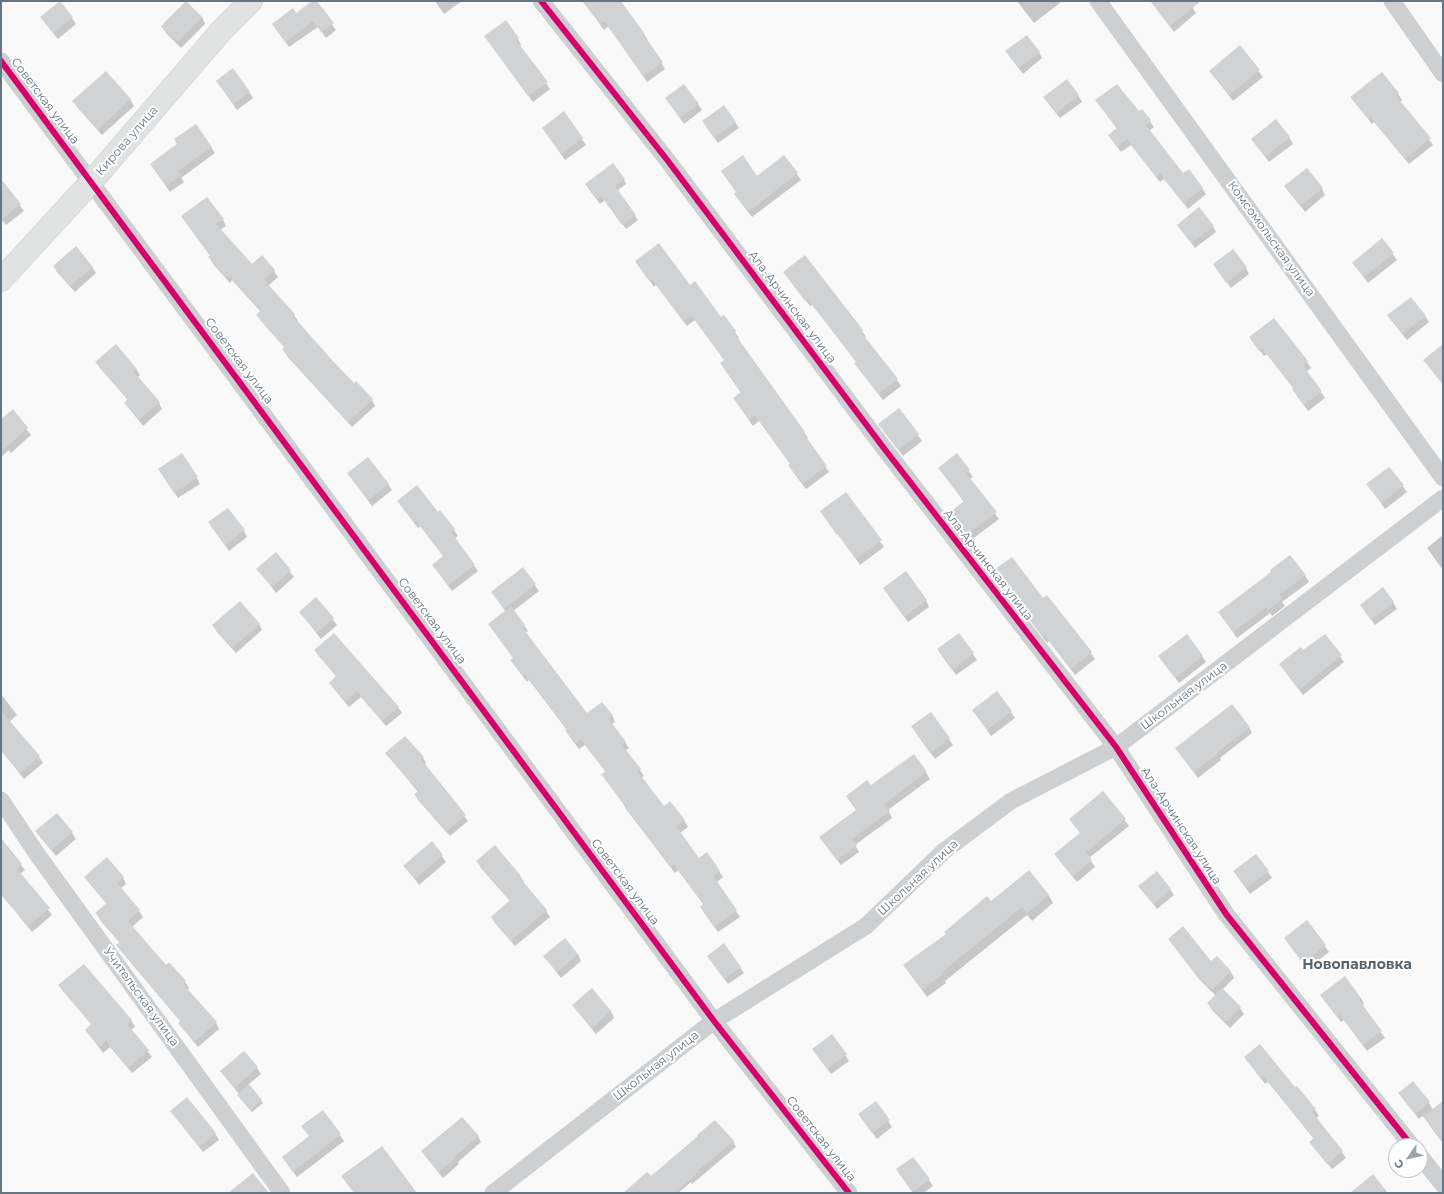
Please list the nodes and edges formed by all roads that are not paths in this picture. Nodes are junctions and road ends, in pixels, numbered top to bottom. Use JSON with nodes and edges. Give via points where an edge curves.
{"nodes":[{"id":1,"x":251,"y":1,"type":"edge"},
{"id":2,"x":541,"y":1,"type":"edge"},
{"id":3,"x":1098,"y":1,"type":"edge"},
{"id":4,"x":1392,"y":1,"type":"edge"},
{"id":5,"x":1,"y":61,"type":"edge"},
{"id":6,"x":1443,"y":74,"type":"edge"},
{"id":7,"x":92,"y":181,"type":"junction"},
{"id":8,"x":1,"y":280,"type":"edge"},
{"id":9,"x":1443,"y":478,"type":"edge"},
{"id":10,"x":1443,"y":498,"type":"edge"},
{"id":11,"x":1116,"y":747,"type":"junction"},
{"id":12,"x":1,"y":800,"type":"edge"},
{"id":13,"x":714,"y":1020,"type":"junction"},
{"id":14,"x":1406,"y":1138,"type":"edge"},
{"id":15,"x":1428,"y":1166,"type":"edge"},
{"id":16,"x":1443,"y":1185,"type":"edge"},
{"id":17,"x":847,"y":1192,"type":"edge"},
{"id":18,"x":282,"y":1193,"type":"edge"},
{"id":19,"x":493,"y":1193,"type":"edge"}],
"edges":[{"from":1,"to":7,"type":"street","name":"Кирова улица","via":[[222,30]]},
{"from":2,"to":11,"type":"street","name":"Ала-Арчинская улица","via":[[668,160],[883,447]]},
{"from":3,"to":9,"type":"street","name":"Комсомольская улица"},
{"from":4,"to":6,"type":"street"},
{"from":5,"to":7,"type":"street","name":"Советская улица"},
{"from":7,"to":8,"type":"street","name":"Кирова улица"},
{"from":7,"to":13,"type":"street","name":"Советская улица"},
{"from":10,"to":11,"type":"street","name":"Школьная улица"},
{"from":11,"to":13,"type":"street","name":"Школьная улица","via":[[1011,801],[944,851],[866,926]]},
{"from":11,"to":14,"type":"street","name":"Ала-Арчинская улица","via":[[1226,914]]},
{"from":12,"to":18,"type":"street","name":"Учительская улица","via":[[37,854]]},
{"from":13,"to":17,"type":"street","name":"Советская улица"},
{"from":13,"to":19,"type":"street","name":"Школьная улица"},
{"from":15,"to":16,"type":"street"}]}
